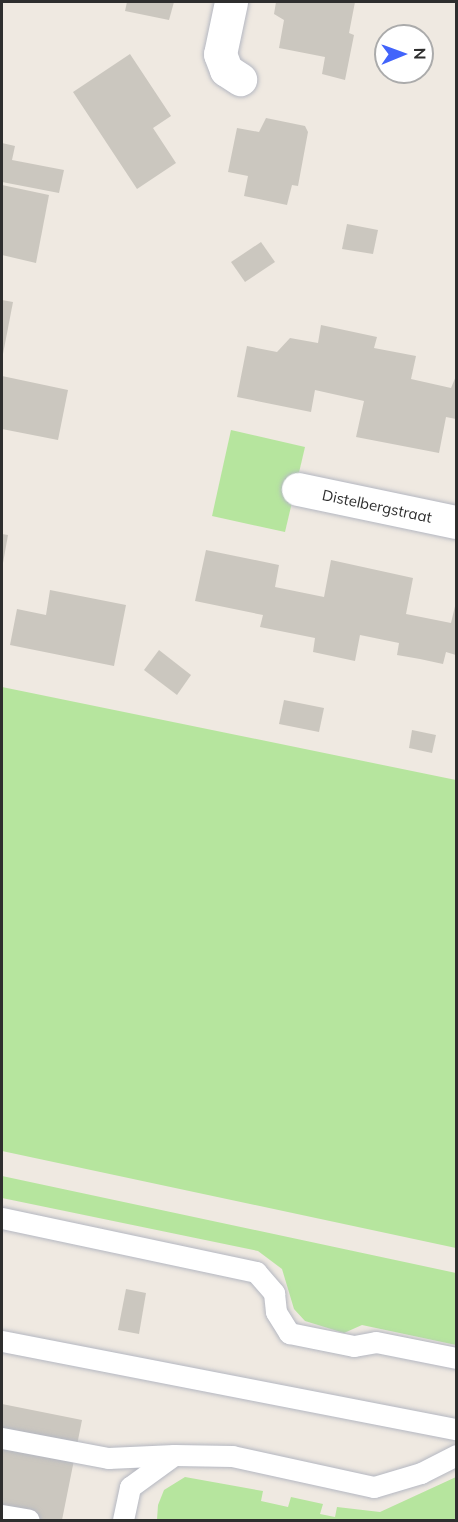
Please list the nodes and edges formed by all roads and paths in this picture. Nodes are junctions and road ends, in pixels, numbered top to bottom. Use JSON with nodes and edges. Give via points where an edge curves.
{"nodes":[{"id":1,"x":231,"y":2,"type":"edge"},
{"id":2,"x":240,"y":79,"type":"dead end"},
{"id":3,"x":298,"y":489,"type":"dead end"},
{"id":4,"x":456,"y":522,"type":"edge"},
{"id":5,"x":2,"y":1218,"type":"edge"},
{"id":6,"x":2,"y":1341,"type":"edge"},
{"id":7,"x":456,"y":1358,"type":"edge"},
{"id":8,"x":456,"y":1429,"type":"edge"},
{"id":9,"x":2,"y":1438,"type":"edge"},
{"id":10,"x":174,"y":1455,"type":"junction"},
{"id":11,"x":456,"y":1455,"type":"edge"},
{"id":12,"x":2,"y":1515,"type":"edge"},
{"id":13,"x":30,"y":1521,"type":"edge"},
{"id":14,"x":123,"y":1521,"type":"edge"}],
"edges":[{"from":1,"to":2,"type":"street","via":[[220,54],[226,70]]},
{"from":3,"to":4,"type":"street","name":"Distelbergstraat"},
{"from":5,"to":7,"type":"lane","via":[[256,1272],[274,1293],[276,1312],[289,1333],[354,1346],[376,1342]]},
{"from":6,"to":8,"type":"lane"},
{"from":9,"to":10,"type":"lane","via":[[108,1458]]},
{"from":10,"to":11,"type":"lane","via":[[232,1456],[374,1487],[421,1473]]},
{"from":10,"to":14,"type":"lane","via":[[130,1487]]},
{"from":12,"to":13,"type":"lane"}]}
